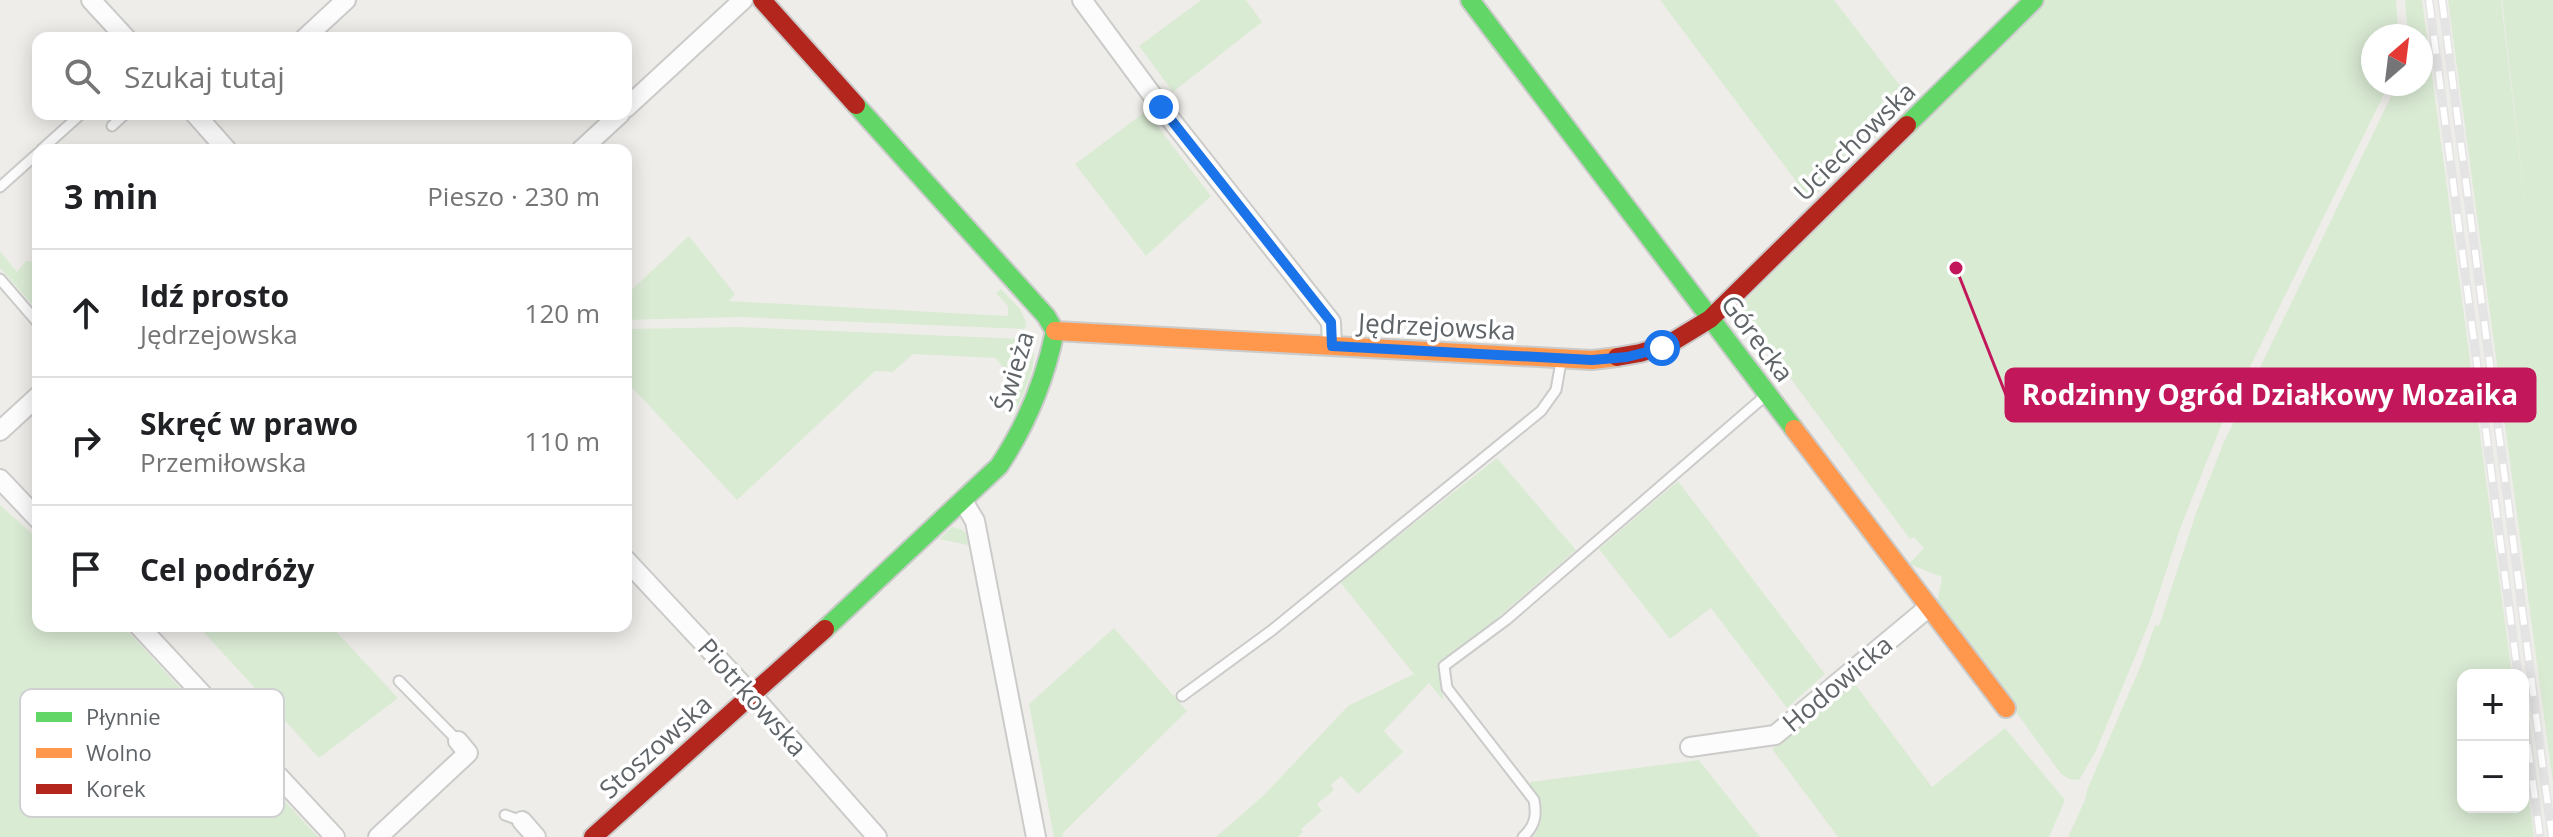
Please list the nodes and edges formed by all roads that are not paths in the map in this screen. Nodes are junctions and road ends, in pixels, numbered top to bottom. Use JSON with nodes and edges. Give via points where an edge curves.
{"nodes":[{"id":1,"x":91,"y":0,"type":"edge"},
{"id":2,"x":346,"y":0,"type":"edge"},
{"id":3,"x":743,"y":0,"type":"edge"},
{"id":4,"x":762,"y":0,"type":"edge"},
{"id":5,"x":1082,"y":0,"type":"edge"},
{"id":6,"x":1470,"y":0,"type":"edge"},
{"id":7,"x":2034,"y":0,"type":"edge"},
{"id":8,"x":120,"y":32,"type":"edge"},
{"id":9,"x":311,"y":32,"type":"edge"},
{"id":10,"x":632,"y":102,"type":"edge"},
{"id":11,"x":74,"y":120,"type":"edge"},
{"id":12,"x":118,"y":120,"type":"edge"},
{"id":13,"x":614,"y":120,"type":"edge"},
{"id":14,"x":201,"y":121,"type":"edge"},
{"id":15,"x":112,"y":126,"type":"dead end"},
{"id":16,"x":48,"y":144,"type":"edge"},
{"id":17,"x":222,"y":144,"type":"edge"},
{"id":18,"x":588,"y":144,"type":"edge"},
{"id":19,"x":32,"y":158,"type":"edge"},
{"id":20,"x":0,"y":187,"type":"edge"},
{"id":21,"x":0,"y":279,"type":"edge"},
{"id":22,"x":32,"y":316,"type":"edge"},
{"id":23,"x":1710,"y":319,"type":"junction"},
{"id":24,"x":1055,"y":331,"type":"junction"},
{"id":25,"x":1332,"y":346,"type":"junction"},
{"id":26,"x":1561,"y":359,"type":"junction"},
{"id":27,"x":1768,"y":394,"type":"junction"},
{"id":28,"x":32,"y":402,"type":"edge"},
{"id":29,"x":0,"y":431,"type":"edge"},
{"id":30,"x":0,"y":479,"type":"edge"},
{"id":31,"x":963,"y":501,"type":"junction"},
{"id":32,"x":32,"y":513,"type":"edge"},
{"id":33,"x":632,"y":566,"type":"edge"},
{"id":34,"x":1929,"y":607,"type":"junction"},
{"id":35,"x":145,"y":632,"type":"edge"},
{"id":36,"x":399,"y":681,"type":"dead end"},
{"id":37,"x":198,"y":689,"type":"edge"},
{"id":38,"x":751,"y":694,"type":"junction"},
{"id":39,"x":1182,"y":696,"type":"dead end"},
{"id":40,"x":2006,"y":708,"type":"dead end"},
{"id":41,"x":458,"y":741,"type":"joint"},
{"id":42,"x":1690,"y":747,"type":"dead end"},
{"id":43,"x":284,"y":782,"type":"edge"},
{"id":44,"x":513,"y":818,"type":"dead end"},
{"id":45,"x":335,"y":837,"type":"edge"},
{"id":46,"x":378,"y":837,"type":"edge"},
{"id":47,"x":536,"y":837,"type":"edge"},
{"id":48,"x":593,"y":837,"type":"edge"},
{"id":49,"x":877,"y":837,"type":"edge"},
{"id":50,"x":1036,"y":837,"type":"edge"},
{"id":51,"x":1523,"y":837,"type":"edge"}],
"edges":[{"from":1,"to":8,"type":"street"},
{"from":2,"to":9,"type":"street"},
{"from":3,"to":10,"type":"street"},
{"from":4,"to":24,"type":"street","name":"Świeża"},
{"from":5,"to":25,"type":"street","via":[[1331,322]]},
{"from":6,"to":23,"type":"street","name":"Górecka"},
{"from":7,"to":23,"type":"street","name":"Uciechowska"},
{"from":11,"to":16,"type":"lane"},
{"from":12,"to":15,"type":"lane"},
{"from":13,"to":18,"type":"street"},
{"from":14,"to":17,"type":"street"},
{"from":19,"to":20,"type":"lane"},
{"from":21,"to":22,"type":"lane"},
{"from":23,"to":26,"type":"street","name":"Jędrzejowska","via":[[1662,348],[1627,357]]},
{"from":23,"to":27,"type":"street","name":"Górecka"},
{"from":24,"to":25,"type":"street","name":"Jędrzejowska"},
{"from":24,"to":31,"type":"street","name":"Świeża","via":[[1043,379],[1017,440]]},
{"from":25,"to":26,"type":"street","name":"Jędrzejowska"},
{"from":26,"to":39,"type":"lane","via":[[1556,390],[1541,411],[1271,631]]},
{"from":27,"to":34,"type":"street","name":"Górecka"},
{"from":27,"to":51,"type":"lane","via":[[1506,620],[1444,666],[1447,688],[1534,800],[1532,828]]},
{"from":28,"to":29,"type":"street"},
{"from":30,"to":32,"type":"street"},
{"from":31,"to":38,"type":"street","name":"Świeża"},
{"from":31,"to":50,"type":"street","via":[[975,521]]},
{"from":33,"to":38,"type":"street","name":"Piotrkowska"},
{"from":34,"to":40,"type":"street","name":"Górecka"},
{"from":34,"to":42,"type":"street","name":"Hodowicka","via":[[1775,735]]},
{"from":35,"to":37,"type":"street"},
{"from":36,"to":41,"type":"lane"},
{"from":38,"to":48,"type":"street","name":"Stoszowska"},
{"from":38,"to":49,"type":"street","name":"Piotrkowska"},
{"from":41,"to":46,"type":"street","via":[[468,753]]},
{"from":43,"to":45,"type":"street"},
{"from":44,"to":47,"type":"street"}]}
